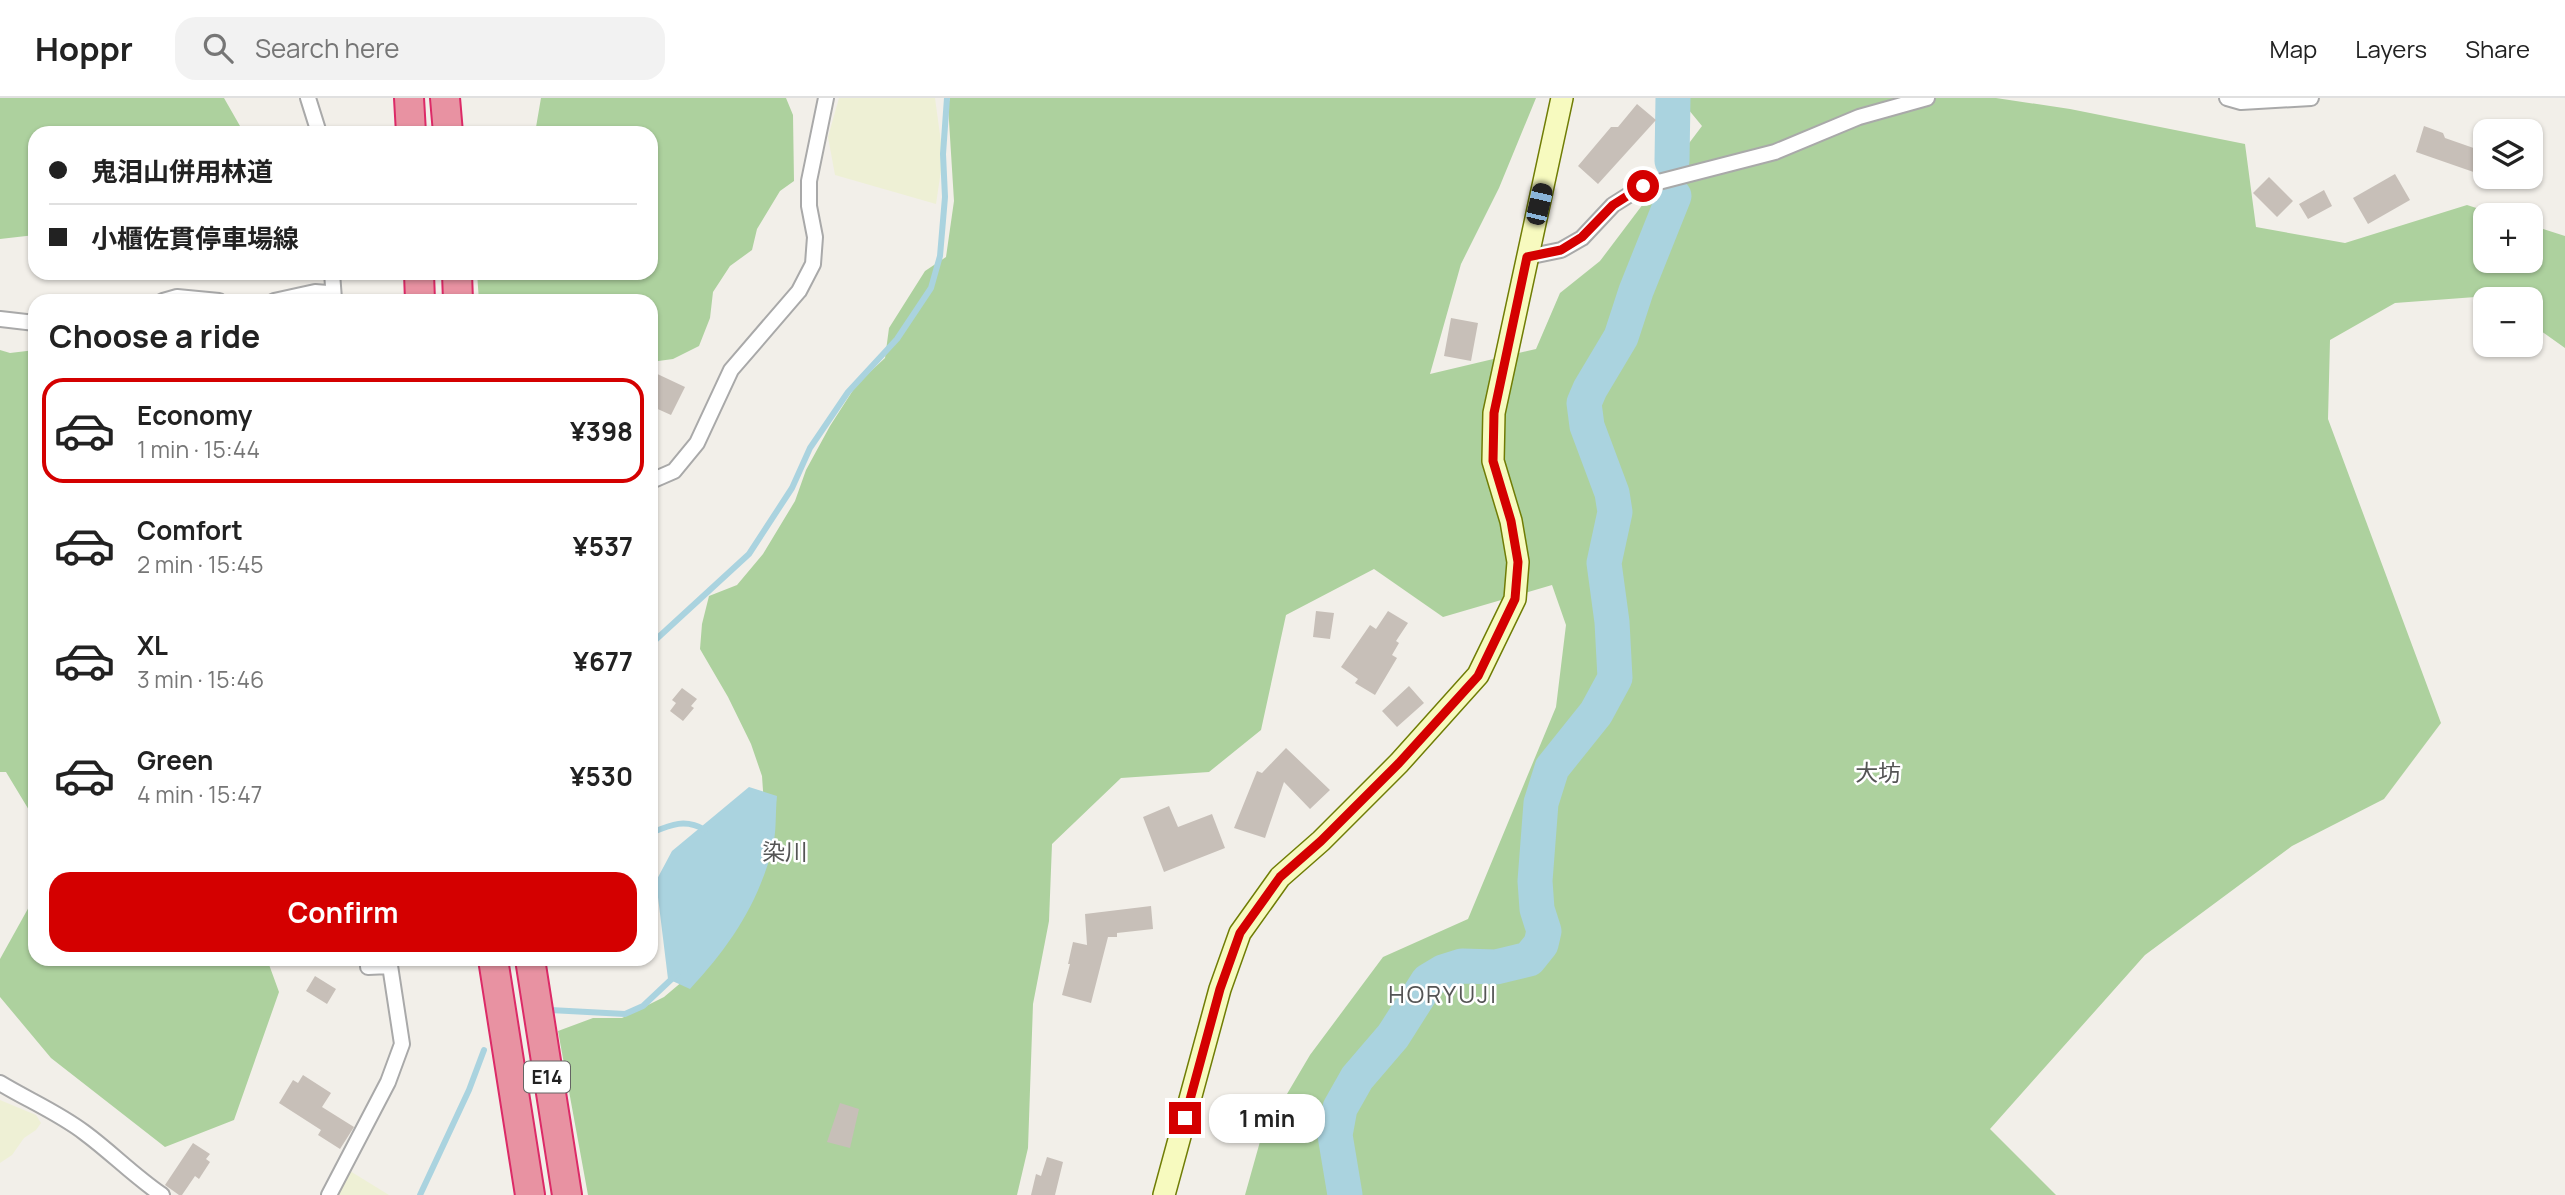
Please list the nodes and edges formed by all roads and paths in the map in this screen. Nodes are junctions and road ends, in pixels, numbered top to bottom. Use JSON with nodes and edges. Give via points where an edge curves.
{"nodes":[{"id":1,"x":308,"y":98,"type":"edge"},
{"id":2,"x":409,"y":98,"type":"edge"},
{"id":3,"x":445,"y":98,"type":"edge"},
{"id":4,"x":826,"y":98,"type":"edge"},
{"id":5,"x":1562,"y":98,"type":"edge"},
{"id":6,"x":1927,"y":98,"type":"edge"},
{"id":7,"x":2227,"y":98,"type":"edge"},
{"id":8,"x":2311,"y":98,"type":"edge"},
{"id":9,"x":318,"y":126,"type":"edge"},
{"id":10,"x":411,"y":126,"type":"edge"},
{"id":11,"x":447,"y":126,"type":"edge"},
{"id":12,"x":1527,"y":257,"type":"junction"},
{"id":13,"x":306,"y":294,"type":"edge"},
{"id":14,"x":329,"y":294,"type":"edge"},
{"id":15,"x":0,"y":319,"type":"edge"},
{"id":16,"x":28,"y":322,"type":"edge"},
{"id":17,"x":658,"y":478,"type":"edge"},
{"id":18,"x":389,"y":966,"type":"edge"},
{"id":19,"x":494,"y":966,"type":"edge"},
{"id":20,"x":531,"y":966,"type":"edge"},
{"id":21,"x":0,"y":1083,"type":"edge"},
{"id":22,"x":162,"y":1195,"type":"edge"},
{"id":23,"x":329,"y":1195,"type":"edge"},
{"id":24,"x":530,"y":1195,"type":"edge"},
{"id":25,"x":567,"y":1195,"type":"edge"},
{"id":26,"x":1164,"y":1195,"type":"edge"}],
"edges":[{"from":1,"to":9,"type":"street"},
{"from":2,"to":10,"type":"highway"},
{"from":3,"to":11,"type":"highway"},
{"from":4,"to":17,"type":"street","via":[[809,181],[813,264],[799,291],[732,370],[697,443],[674,471]]},
{"from":5,"to":12,"type":"main road"},
{"from":6,"to":12,"type":"street","via":[[1859,117],[1776,152],[1643,186],[1561,250]]},
{"from":7,"to":8,"type":"street","via":[[2241,102]]},
{"from":12,"to":26,"type":"main road","via":[[1494,413],[1493,461],[1518,562],[1515,599],[1478,676],[1399,763],[1280,877],[1240,933],[1220,989]]},
{"from":13,"to":14,"type":"street"},
{"from":15,"to":16,"type":"street"},
{"from":18,"to":23,"type":"street","via":[[402,1044]]},
{"from":19,"to":24,"type":"highway","number":"E14"},
{"from":20,"to":25,"type":"highway","number":"E14"},
{"from":21,"to":22,"type":"street","via":[[85,1132]]}]}
